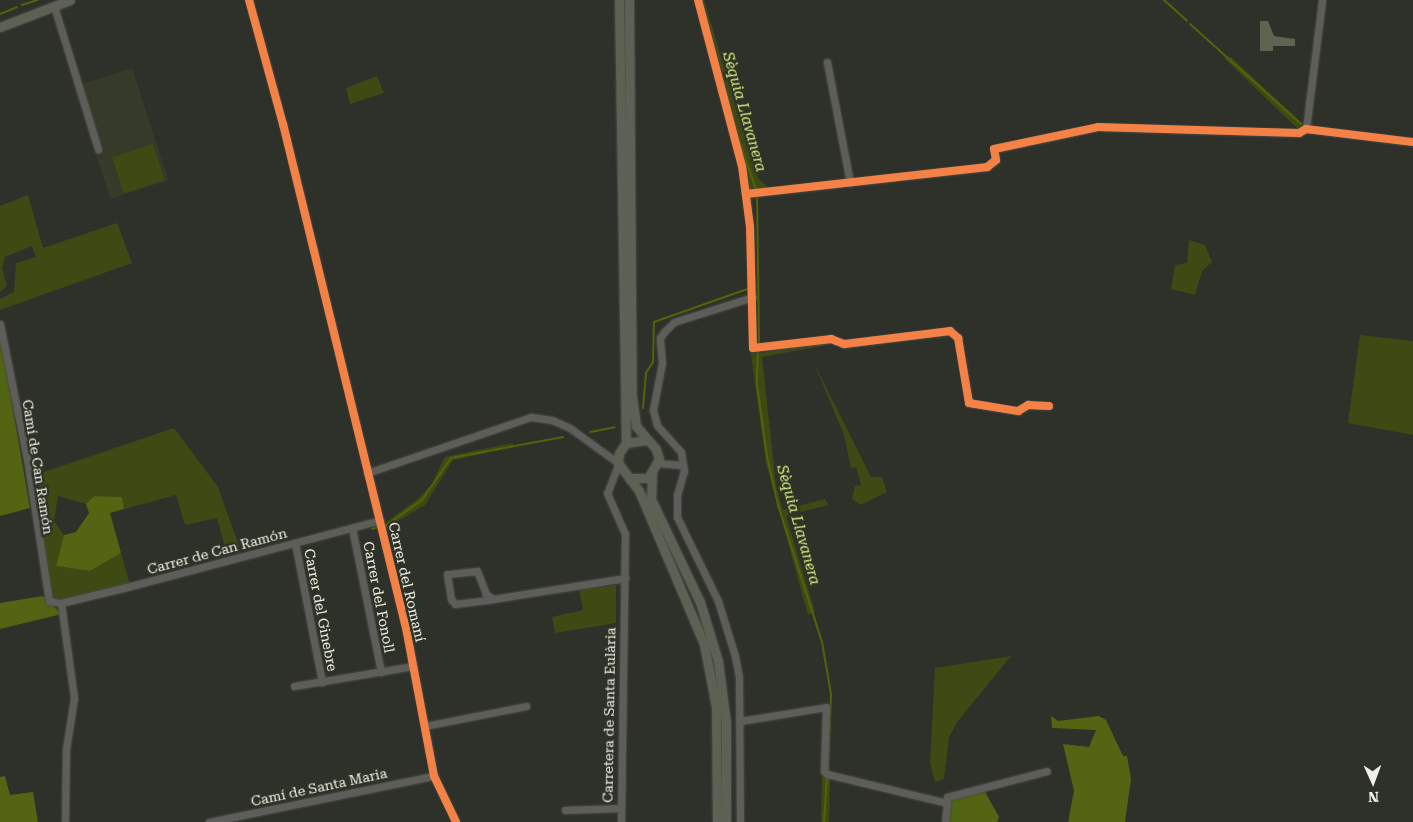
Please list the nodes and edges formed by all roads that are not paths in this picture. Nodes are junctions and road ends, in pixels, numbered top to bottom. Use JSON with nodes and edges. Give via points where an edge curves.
{"nodes":[{"id":1,"x":70,"y":0,"type":"edge"},
{"id":2,"x":249,"y":0,"type":"edge"},
{"id":3,"x":619,"y":0,"type":"edge"},
{"id":4,"x":629,"y":0,"type":"edge"},
{"id":5,"x":698,"y":0,"type":"edge"},
{"id":6,"x":1322,"y":0,"type":"edge"},
{"id":7,"x":54,"y":6,"type":"junction"},
{"id":8,"x":0,"y":27,"type":"edge"},
{"id":9,"x":828,"y":62,"type":"dead end"},
{"id":10,"x":1306,"y":129,"type":"junction"},
{"id":11,"x":1413,"y":142,"type":"edge"},
{"id":12,"x":98,"y":149,"type":"dead end"},
{"id":13,"x":850,"y":184,"type":"junction"},
{"id":14,"x":746,"y":194,"type":"junction"},
{"id":15,"x":753,"y":297,"type":"junction"},
{"id":16,"x":0,"y":324,"type":"edge"},
{"id":17,"x":1050,"y":406,"type":"dead end"},
{"id":18,"x":646,"y":440,"type":"junction"},
{"id":19,"x":623,"y":446,"type":"junction"},
{"id":20,"x":602,"y":453,"type":"junction"},
{"id":21,"x":658,"y":463,"type":"junction"},
{"id":22,"x":618,"y":464,"type":"junction"},
{"id":23,"x":683,"y":465,"type":"junction"},
{"id":24,"x":367,"y":473,"type":"junction"},
{"id":25,"x":652,"y":474,"type":"junction"},
{"id":26,"x":628,"y":477,"type":"junction"},
{"id":27,"x":612,"y":480,"type":"junction"},
{"id":28,"x":380,"y":520,"type":"junction"},
{"id":29,"x":352,"y":528,"type":"junction"},
{"id":30,"x":295,"y":543,"type":"junction"},
{"id":31,"x":625,"y":578,"type":"junction"},
{"id":32,"x":493,"y":599,"type":"junction"},
{"id":33,"x":61,"y":603,"type":"junction"},
{"id":34,"x":413,"y":666,"type":"junction"},
{"id":35,"x":381,"y":672,"type":"junction"},
{"id":36,"x":322,"y":682,"type":"junction"},
{"id":37,"x":294,"y":686,"type":"dead end"},
{"id":38,"x":526,"y":706,"type":"dead end"},
{"id":39,"x":740,"y":720,"type":"junction"},
{"id":40,"x":424,"y":726,"type":"junction"},
{"id":41,"x":1047,"y":771,"type":"dead end"},
{"id":42,"x":434,"y":776,"type":"junction"},
{"id":43,"x":946,"y":803,"type":"junction"},
{"id":44,"x":621,"y":808,"type":"junction"},
{"id":45,"x":565,"y":810,"type":"dead end"},
{"id":46,"x":65,"y":822,"type":"edge"},
{"id":47,"x":209,"y":822,"type":"edge"},
{"id":48,"x":456,"y":822,"type":"edge"},
{"id":49,"x":620,"y":822,"type":"edge"},
{"id":50,"x":717,"y":822,"type":"edge"},
{"id":51,"x":726,"y":822,"type":"edge"},
{"id":52,"x":740,"y":822,"type":"edge"},
{"id":53,"x":945,"y":822,"type":"edge"}],
"edges":[{"from":1,"to":7,"type":"main road"},
{"from":2,"to":24,"type":"street","name":"Carrer del Romaní","via":[[283,124]]},
{"from":3,"to":19,"type":"main road","via":[[623,151]]},
{"from":4,"to":18,"type":"main road","via":[[632,389],[636,426]]},
{"from":5,"to":14,"type":"street"},
{"from":6,"to":10,"type":"street"},
{"from":7,"to":8,"type":"main road"},
{"from":7,"to":12,"type":"street"},
{"from":9,"to":13,"type":"street"},
{"from":10,"to":11,"type":"street"},
{"from":10,"to":13,"type":"street","via":[[1299,133],[1098,127],[994,149],[996,160],[987,166]]},
{"from":13,"to":14,"type":"street"},
{"from":14,"to":15,"type":"street"},
{"from":15,"to":17,"type":"street","via":[[753,348],[831,339],[844,344],[950,331],[958,338],[969,403],[1018,411],[1028,405]]},
{"from":15,"to":23,"type":"street","via":[[674,322],[660,338],[662,363],[655,418],[665,436],[679,447]]},
{"from":16,"to":33,"type":"street","name":"Camí de Can Ramón","via":[[27,459],[45,590],[49,601]]},
{"from":18,"to":19,"type":"main road"},
{"from":18,"to":21,"type":"main road","via":[[656,449]]},
{"from":19,"to":20,"type":"street"},
{"from":19,"to":22,"type":"main road"},
{"from":20,"to":22,"type":"street"},
{"from":20,"to":24,"type":"street","via":[[561,424],[531,417]]},
{"from":21,"to":23,"type":"street"},
{"from":21,"to":25,"type":"main road"},
{"from":22,"to":26,"type":"main road"},
{"from":22,"to":27,"type":"street","name":"Carretera de Santa Eulària"},
{"from":23,"to":39,"type":"street","via":[[676,495],[678,517],[718,601],[731,640],[739,677]]},
{"from":24,"to":28,"type":"street","name":"Carrer del Romaní"},
{"from":25,"to":26,"type":"main road","via":[[644,479]]},
{"from":25,"to":51,"type":"main road","via":[[651,499],[700,602],[718,661],[726,723]]},
{"from":26,"to":27,"type":"street"},
{"from":26,"to":50,"type":"main road","via":[[682,586],[704,644],[716,714]]},
{"from":27,"to":31,"type":"street","name":"Carretera de Santa Eulària","via":[[608,498],[624,529]]},
{"from":28,"to":29,"type":"street","name":"Carrer de Can Ramón"},
{"from":28,"to":34,"type":"street","name":"Carrer del Romaní"},
{"from":29,"to":30,"type":"street","name":"Carrer de Can Ramón"},
{"from":29,"to":35,"type":"street","name":"Carrer del Fonoll"},
{"from":30,"to":33,"type":"street","name":"Carrer de Can Ramón"},
{"from":30,"to":36,"type":"street","name":"Carrer del Ginebre"},
{"from":31,"to":32,"type":"street"},
{"from":31,"to":44,"type":"street","name":"Carretera de Santa Eulària"},
{"from":32,"to":32,"type":"street","via":[[456,604],[451,599],[447,574],[477,571],[486,594]]},
{"from":33,"to":46,"type":"street","via":[[74,698],[66,748]]},
{"from":34,"to":35,"type":"street","name":"Carrer del Ginebre"},
{"from":34,"to":40,"type":"street","name":"Carrer del Romaní"},
{"from":35,"to":36,"type":"street","name":"Carrer del Ginebre"},
{"from":36,"to":37,"type":"street","name":"Carrer del Ginebre"},
{"from":38,"to":40,"type":"street"},
{"from":39,"to":43,"type":"street","via":[[826,706],[824,771],[830,777]]},
{"from":39,"to":52,"type":"street"},
{"from":40,"to":42,"type":"street","name":"Carrer del Romaní"},
{"from":41,"to":43,"type":"street","via":[[947,798]]},
{"from":42,"to":47,"type":"street","name":"Camí de Santa Maria"},
{"from":42,"to":48,"type":"street","name":"Carrer del Romaní"},
{"from":43,"to":53,"type":"street"},
{"from":44,"to":45,"type":"street"},
{"from":44,"to":49,"type":"street","name":"Carretera de Santa Eulària"}]}
